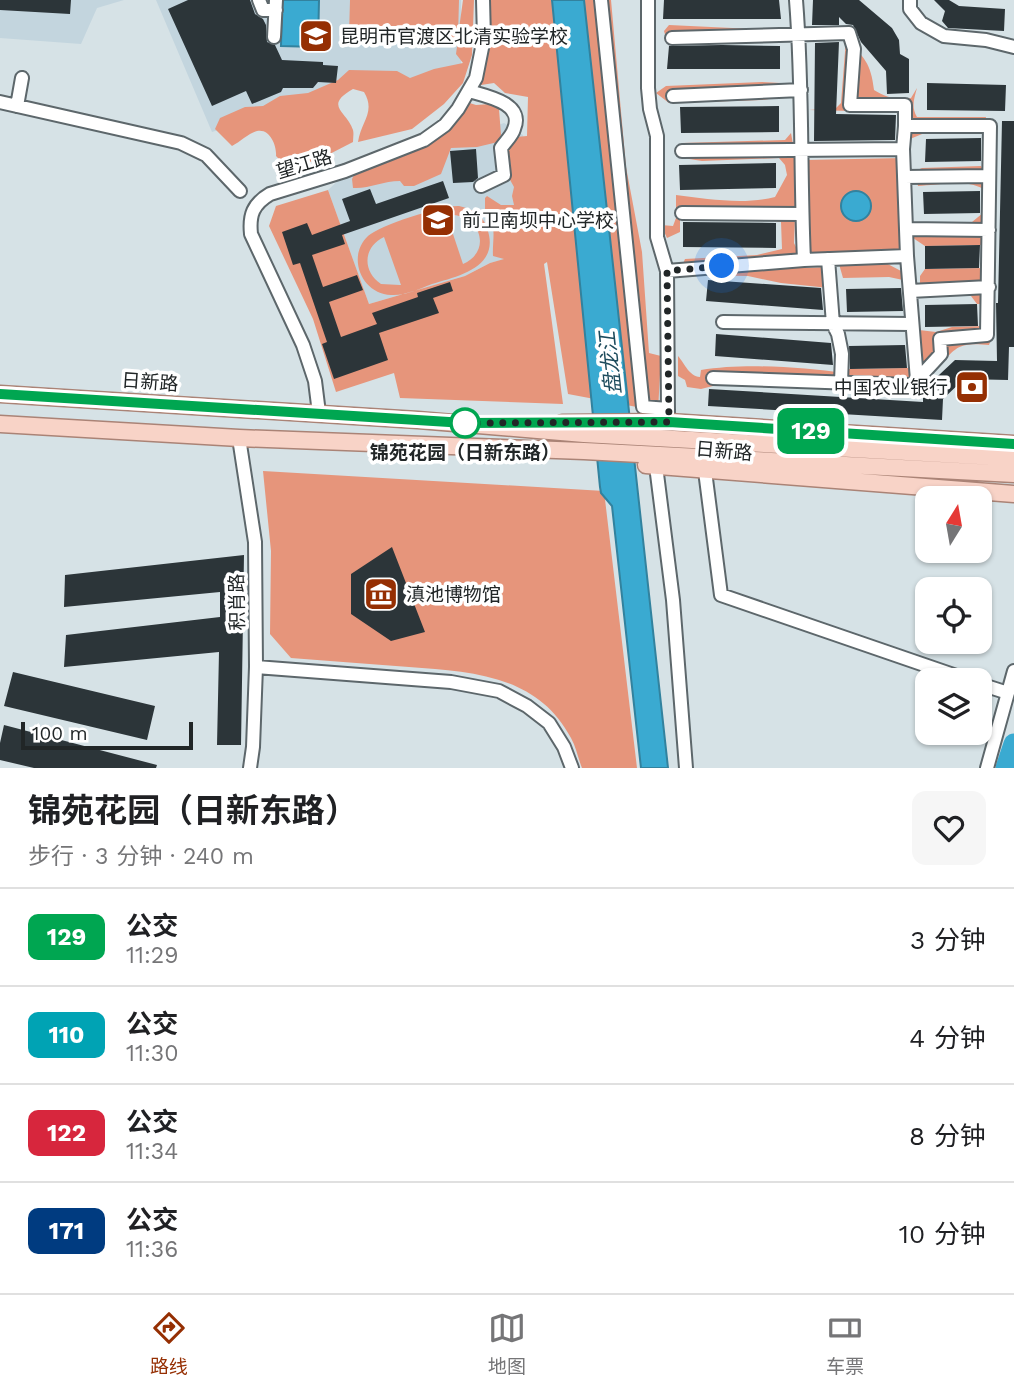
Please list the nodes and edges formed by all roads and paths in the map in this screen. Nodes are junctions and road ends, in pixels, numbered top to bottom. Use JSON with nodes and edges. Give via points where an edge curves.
{"nodes":[{"id":1,"x":259,"y":0,"type":"edge"},
{"id":2,"x":483,"y":0,"type":"edge"},
{"id":3,"x":601,"y":0,"type":"edge"},
{"id":4,"x":648,"y":0,"type":"edge"},
{"id":5,"x":796,"y":0,"type":"edge"},
{"id":6,"x":910,"y":0,"type":"edge"},
{"id":7,"x":276,"y":5,"type":"edge"},
{"id":8,"x":799,"y":35,"type":"junction"},
{"id":9,"x":274,"y":37,"type":"dead end"},
{"id":10,"x":672,"y":38,"type":"dead end"},
{"id":11,"x":1014,"y":47,"type":"edge"},
{"id":12,"x":22,"y":78,"type":"dead end"},
{"id":13,"x":801,"y":90,"type":"junction"},
{"id":14,"x":469,"y":91,"type":"junction"},
{"id":15,"x":673,"y":96,"type":"dead end"},
{"id":16,"x":0,"y":102,"type":"edge"},
{"id":17,"x":17,"y":106,"type":"junction"},
{"id":18,"x":905,"y":126,"type":"junction"},
{"id":19,"x":802,"y":149,"type":"junction"},
{"id":20,"x":903,"y":149,"type":"junction"},
{"id":21,"x":682,"y":151,"type":"dead end"},
{"id":22,"x":989,"y":176,"type":"junction"},
{"id":23,"x":904,"y":177,"type":"junction"},
{"id":24,"x":481,"y":186,"type":"dead end"},
{"id":25,"x":240,"y":191,"type":"dead end"},
{"id":26,"x":682,"y":213,"type":"dead end"},
{"id":27,"x":802,"y":214,"type":"junction"},
{"id":28,"x":906,"y":229,"type":"junction"},
{"id":29,"x":989,"y":230,"type":"junction"},
{"id":30,"x":907,"y":256,"type":"junction"},
{"id":31,"x":828,"y":258,"type":"junction"},
{"id":32,"x":804,"y":260,"type":"junction"},
{"id":33,"x":667,"y":271,"type":"junction"},
{"id":34,"x":989,"y":287,"type":"junction"},
{"id":35,"x":910,"y":291,"type":"junction"},
{"id":36,"x":723,"y":322,"type":"dead end"},
{"id":37,"x":833,"y":324,"type":"junction"},
{"id":38,"x":912,"y":324,"type":"junction"},
{"id":39,"x":713,"y":378,"type":"dead end"},
{"id":40,"x":916,"y":380,"type":"junction"},
{"id":41,"x":841,"y":383,"type":"junction"},
{"id":42,"x":0,"y":394,"type":"edge"},
{"id":43,"x":34,"y":395,"type":"junction"},
{"id":44,"x":0,"y":400,"type":"edge"},
{"id":45,"x":319,"y":413,"type":"junction"},
{"id":46,"x":661,"y":423,"type":"junction"},
{"id":47,"x":0,"y":424,"type":"edge"},
{"id":48,"x":239,"y":438,"type":"junction"},
{"id":49,"x":1014,"y":444,"type":"edge"},
{"id":50,"x":1014,"y":458,"type":"edge"},
{"id":51,"x":655,"y":461,"type":"junction"},
{"id":52,"x":705,"y":471,"type":"junction"},
{"id":53,"x":1014,"y":474,"type":"edge"},
{"id":54,"x":1014,"y":494,"type":"edge"},
{"id":55,"x":256,"y":667,"type":"junction"},
{"id":56,"x":933,"y":668,"type":"edge"},
{"id":57,"x":1014,"y":671,"type":"edge"},
{"id":58,"x":992,"y":688,"type":"edge"},
{"id":59,"x":1008,"y":693,"type":"junction"},
{"id":60,"x":250,"y":768,"type":"edge"},
{"id":61,"x":572,"y":768,"type":"edge"},
{"id":62,"x":686,"y":768,"type":"edge"},
{"id":63,"x":987,"y":768,"type":"edge"}],
"edges":[{"from":1,"to":7,"type":"street","via":[[263,10]]},
{"from":2,"to":14,"type":"street","name":"望江路","via":[[482,58]]},
{"from":3,"to":46,"type":"street","via":[[643,407]]},
{"from":4,"to":33,"type":"street","via":[[648,88],[657,136],[657,237]]},
{"from":5,"to":8,"type":"street"},
{"from":6,"to":11,"type":"street","via":[[910,9],[921,23],[944,36]]},
{"from":7,"to":9,"type":"street"},
{"from":8,"to":10,"type":"street"},
{"from":8,"to":13,"type":"street"},
{"from":8,"to":18,"type":"street","via":[[849,33],[854,50],[850,105],[905,105]]},
{"from":12,"to":17,"type":"street"},
{"from":13,"to":15,"type":"street"},
{"from":13,"to":19,"type":"street"},
{"from":14,"to":24,"type":"street","via":[[501,102],[516,118],[501,148],[504,175]]},
{"from":14,"to":45,"type":"street","name":"望江路","via":[[445,125],[424,140],[345,172],[270,194],[252,211],[251,234],[303,345]]},
{"from":16,"to":17,"type":"street"},
{"from":17,"to":25,"type":"street","via":[[181,143],[206,155]]},
{"from":18,"to":20,"type":"street"},
{"from":18,"to":22,"type":"street","via":[[990,126]]},
{"from":19,"to":20,"type":"street"},
{"from":19,"to":21,"type":"street"},
{"from":19,"to":27,"type":"street"},
{"from":20,"to":23,"type":"street"},
{"from":22,"to":23,"type":"street"},
{"from":22,"to":29,"type":"street"},
{"from":23,"to":28,"type":"street"},
{"from":26,"to":27,"type":"street"},
{"from":27,"to":32,"type":"street"},
{"from":28,"to":29,"type":"street"},
{"from":28,"to":30,"type":"street"},
{"from":29,"to":34,"type":"street"},
{"from":30,"to":31,"type":"street"},
{"from":30,"to":35,"type":"street"},
{"from":31,"to":32,"type":"street"},
{"from":31,"to":37,"type":"street"},
{"from":32,"to":33,"type":"street"},
{"from":33,"to":46,"type":"street"},
{"from":34,"to":35,"type":"street"},
{"from":34,"to":40,"type":"street","via":[[988,335],[940,339],[941,354]]},
{"from":35,"to":38,"type":"street"},
{"from":36,"to":37,"type":"street"},
{"from":37,"to":38,"type":"street"},
{"from":37,"to":41,"type":"street","via":[[842,354]]},
{"from":38,"to":40,"type":"street"},
{"from":39,"to":41,"type":"street"},
{"from":40,"to":41,"type":"street","via":[[910,385]]},
{"from":42,"to":43,"type":"main road","name":"日新路"},
{"from":43,"to":44,"type":"main road"},
{"from":43,"to":45,"type":"main road","name":"日新路"},
{"from":45,"to":46,"type":"main road","name":"日新路","via":[[585,429]]},
{"from":46,"to":49,"type":"main road","name":"日新路"},
{"from":46,"to":50,"type":"main road","name":"日新路","via":[[683,440]]},
{"from":47,"to":48,"type":"main road","name":"日新路"},
{"from":48,"to":51,"type":"main road","name":"日新路","via":[[431,445]]},
{"from":48,"to":55,"type":"street","name":"积肖路","via":[[255,542]]},
{"from":51,"to":52,"type":"main road","name":"日新路"},
{"from":51,"to":53,"type":"main road","name":"日新路","via":[[681,457]]},
{"from":51,"to":62,"type":"street","via":[[673,600]]},
{"from":52,"to":54,"type":"main road","name":"日新路"},
{"from":52,"to":56,"type":"street","via":[[721,595]]},
{"from":55,"to":60,"type":"street","name":"积肖路"},
{"from":55,"to":61,"type":"street","via":[[451,682],[499,691],[549,723]]},
{"from":57,"to":59,"type":"street"},
{"from":58,"to":59,"type":"street"},
{"from":59,"to":63,"type":"street"}]}
